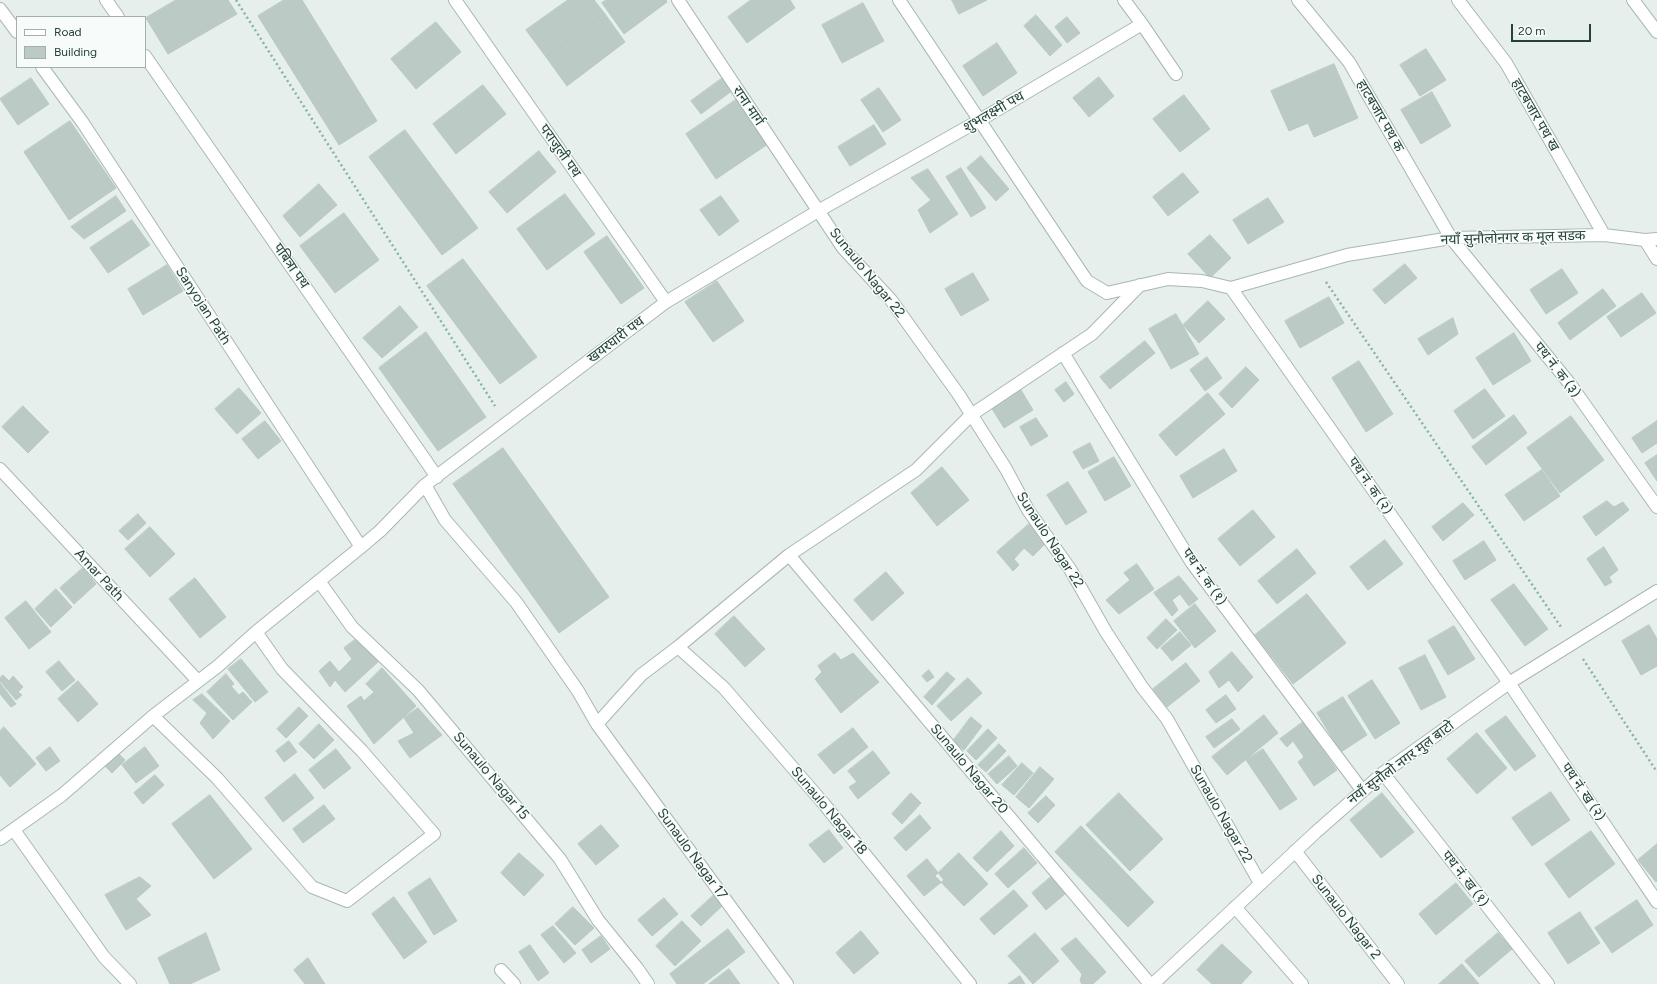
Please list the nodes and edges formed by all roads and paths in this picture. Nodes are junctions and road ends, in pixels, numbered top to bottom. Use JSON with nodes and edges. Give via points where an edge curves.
{"nodes":[{"id":1,"x":106,"y":0,"type":"edge"},
{"id":2,"x":236,"y":0,"type":"edge"},
{"id":3,"x":455,"y":0,"type":"edge"},
{"id":4,"x":678,"y":0,"type":"edge"},
{"id":5,"x":899,"y":0,"type":"edge"},
{"id":6,"x":1124,"y":0,"type":"edge"},
{"id":7,"x":1298,"y":0,"type":"edge"},
{"id":8,"x":1458,"y":0,"type":"edge"},
{"id":9,"x":1633,"y":0,"type":"edge"},
{"id":10,"x":0,"y":9,"type":"edge"},
{"id":11,"x":117,"y":16,"type":"edge"},
{"id":12,"x":1142,"y":24,"type":"junction"},
{"id":13,"x":16,"y":31,"type":"edge"},
{"id":14,"x":1657,"y":32,"type":"edge"},
{"id":15,"x":146,"y":57,"type":"edge"},
{"id":16,"x":43,"y":68,"type":"edge"},
{"id":17,"x":1176,"y":74,"type":"dead end"},
{"id":18,"x":980,"y":120,"type":"junction"},
{"id":19,"x":818,"y":211,"type":"junction"},
{"id":20,"x":1604,"y":235,"type":"junction"},
{"id":21,"x":1451,"y":238,"type":"junction"},
{"id":22,"x":1651,"y":240,"type":"edge"},
{"id":23,"x":1657,"y":258,"type":"edge"},
{"id":24,"x":1314,"y":264,"type":"junction"},
{"id":25,"x":1140,"y":285,"type":"junction"},
{"id":26,"x":1231,"y":288,"type":"junction"},
{"id":27,"x":666,"y":302,"type":"junction"},
{"id":28,"x":1063,"y":353,"type":"junction"},
{"id":29,"x":971,"y":415,"type":"junction"},
{"id":30,"x":506,"y":423,"type":"junction"},
{"id":31,"x":0,"y":469,"type":"edge"},
{"id":32,"x":437,"y":476,"type":"junction"},
{"id":33,"x":425,"y":485,"type":"junction"},
{"id":34,"x":1657,"y":507,"type":"edge"},
{"id":35,"x":361,"y":547,"type":"junction"},
{"id":36,"x":789,"y":555,"type":"junction"},
{"id":37,"x":318,"y":581,"type":"junction"},
{"id":38,"x":1657,"y":591,"type":"edge"},
{"id":39,"x":256,"y":632,"type":"junction"},
{"id":40,"x":1573,"y":643,"type":"junction"},
{"id":41,"x":678,"y":648,"type":"junction"},
{"id":42,"x":198,"y":681,"type":"junction"},
{"id":43,"x":1509,"y":683,"type":"junction"},
{"id":44,"x":154,"y":716,"type":"junction"},
{"id":45,"x":597,"y":724,"type":"junction"},
{"id":46,"x":1657,"y":772,"type":"edge"},
{"id":47,"x":1383,"y":773,"type":"junction"},
{"id":48,"x":1362,"y":790,"type":"junction"},
{"id":49,"x":14,"y":830,"type":"junction"},
{"id":50,"x":0,"y":839,"type":"edge"},
{"id":51,"x":1295,"y":851,"type":"junction"},
{"id":52,"x":1260,"y":883,"type":"junction"},
{"id":53,"x":1657,"y":902,"type":"edge"},
{"id":54,"x":1235,"y":907,"type":"junction"},
{"id":55,"x":501,"y":970,"type":"dead end"},
{"id":56,"x":130,"y":984,"type":"edge"},
{"id":57,"x":514,"y":984,"type":"edge"},
{"id":58,"x":648,"y":984,"type":"edge"},
{"id":59,"x":787,"y":984,"type":"edge"},
{"id":60,"x":970,"y":984,"type":"edge"},
{"id":61,"x":1150,"y":984,"type":"edge"},
{"id":62,"x":1153,"y":984,"type":"edge"},
{"id":63,"x":1302,"y":984,"type":"edge"},
{"id":64,"x":1398,"y":984,"type":"edge"},
{"id":65,"x":1548,"y":984,"type":"edge"}],
"edges":[{"from":1,"to":11,"type":"street"},
{"from":2,"to":30,"type":"path"},
{"from":3,"to":27,"type":"street","name":"पराजुली पथ"},
{"from":4,"to":19,"type":"street","name":"राना मार्ग"},
{"from":5,"to":18,"type":"street"},
{"from":6,"to":12,"type":"street"},
{"from":7,"to":21,"type":"street","name":"हाटबजार पथ क","via":[[1349,62]]},
{"from":8,"to":20,"type":"street","name":"हाटबजार पथ ख","via":[[1506,63]]},
{"from":9,"to":14,"type":"street"},
{"from":10,"to":13,"type":"street"},
{"from":12,"to":17,"type":"street"},
{"from":12,"to":18,"type":"street","name":"शुभलक्ष्मी पथ"},
{"from":15,"to":32,"type":"street","name":"पबित्रा पथ"},
{"from":16,"to":35,"type":"street","name":"Sanyojan Path","via":[[83,123]]},
{"from":18,"to":19,"type":"street","name":"शुभलक्ष्मी पथ"},
{"from":18,"to":25,"type":"street","via":[[1088,281],[1107,293]]},
{"from":19,"to":27,"type":"street","name":"खयरघारी पथ"},
{"from":19,"to":29,"type":"street","name":"Sunaulo Nagar 22","via":[[843,248],[891,300]]},
{"from":20,"to":21,"type":"street","name":"नयाँ सुनौलोनगर क मूल सडक"},
{"from":20,"to":22,"type":"street","name":"नयाँ सुनौलोनगर क मूल सडक"},
{"from":21,"to":24,"type":"street","name":"नयाँ सुनौलोनगर क मूल सडक","via":[[1347,255]]},
{"from":21,"to":34,"type":"street","name":"पथ नं. क (३)","via":[[1570,384]]},
{"from":22,"to":23,"type":"street"},
{"from":24,"to":26,"type":"street","name":"नयाँ सुनौलोनगर क मूल सडक"},
{"from":24,"to":40,"type":"path"},
{"from":25,"to":26,"type":"street","via":[[1168,279],[1202,281]]},
{"from":25,"to":28,"type":"street","via":[[1092,334]]},
{"from":26,"to":43,"type":"street","name":"पथ नं. क (२)"},
{"from":27,"to":30,"type":"street","name":"खयरघारी पथ"},
{"from":28,"to":29,"type":"street"},
{"from":28,"to":48,"type":"street","name":"पथ नं. क (१)","via":[[1192,563]]},
{"from":29,"to":36,"type":"street","via":[[916,470]]},
{"from":29,"to":52,"type":"street","name":"Sunaulo Nagar 22","via":[[1006,469],[1028,510],[1070,569],[1106,632],[1142,687],[1167,719]]},
{"from":30,"to":32,"type":"street","name":"खयरघारी पथ"},
{"from":31,"to":42,"type":"street","name":"Amar Path"},
{"from":32,"to":33,"type":"street","name":"खयरघारी पथ"},
{"from":33,"to":35,"type":"street","name":"खयरघारी पथ"},
{"from":33,"to":45,"type":"street","name":"Sunaulo Nagar 17","via":[[445,520],[516,602],[578,691]]},
{"from":35,"to":37,"type":"street","name":"खयरघारी पथ"},
{"from":36,"to":41,"type":"street"},
{"from":36,"to":61,"type":"street","name":"Sunaulo Nagar 20"},
{"from":37,"to":39,"type":"street","name":"खयरघारी पथ"},
{"from":37,"to":58,"type":"street","name":"Sunaulo Nagar 15","via":[[352,627],[418,690],[555,853],[598,920]]},
{"from":38,"to":40,"type":"street","name":"नयाँ सुनौलो नगर मुल बाटो"},
{"from":39,"to":42,"type":"street","name":"खयरघारी पथ"},
{"from":39,"to":44,"type":"street","via":[[282,669],[362,751],[434,834],[347,901],[312,887],[217,778]]},
{"from":40,"to":43,"type":"street","name":"नयाँ सुनौलो नगर मुल बाटो"},
{"from":40,"to":46,"type":"path"},
{"from":41,"to":45,"type":"street","via":[[641,675]]},
{"from":41,"to":60,"type":"street","name":"Sunaulo Nagar 18","via":[[724,688],[824,804]]},
{"from":42,"to":44,"type":"street","name":"खयरघारी पथ"},
{"from":43,"to":47,"type":"street","name":"नयाँ सुनौलो नगर मुल बाटो"},
{"from":43,"to":53,"type":"street","name":"पथ नं. ख (२)"},
{"from":44,"to":49,"type":"street","name":"खयरघारी पथ","via":[[62,795]]},
{"from":45,"to":59,"type":"street","name":"Sunaulo Nagar 17"},
{"from":47,"to":48,"type":"street","name":"नयाँ सुनौलो नगर मुल बाटो"},
{"from":47,"to":65,"type":"street","name":"पथ नं. ख (१)"},
{"from":48,"to":51,"type":"street","name":"नयाँ सुनौलो नगर मुल बाटो"},
{"from":49,"to":50,"type":"street","name":"खयरघारी पथ"},
{"from":49,"to":56,"type":"street","via":[[104,957]]},
{"from":51,"to":52,"type":"street","name":"नयाँ सुनौलो नगर मुल बाटो"},
{"from":51,"to":64,"type":"street","name":"Sunaulo Nagar 2"},
{"from":52,"to":54,"type":"street","name":"नयाँ सुनौलो नगर मुल बाटो"},
{"from":54,"to":62,"type":"street","name":"नयाँ सुनौलो नगर मुल बाटो"},
{"from":54,"to":63,"type":"street"},
{"from":55,"to":57,"type":"street"}]}
